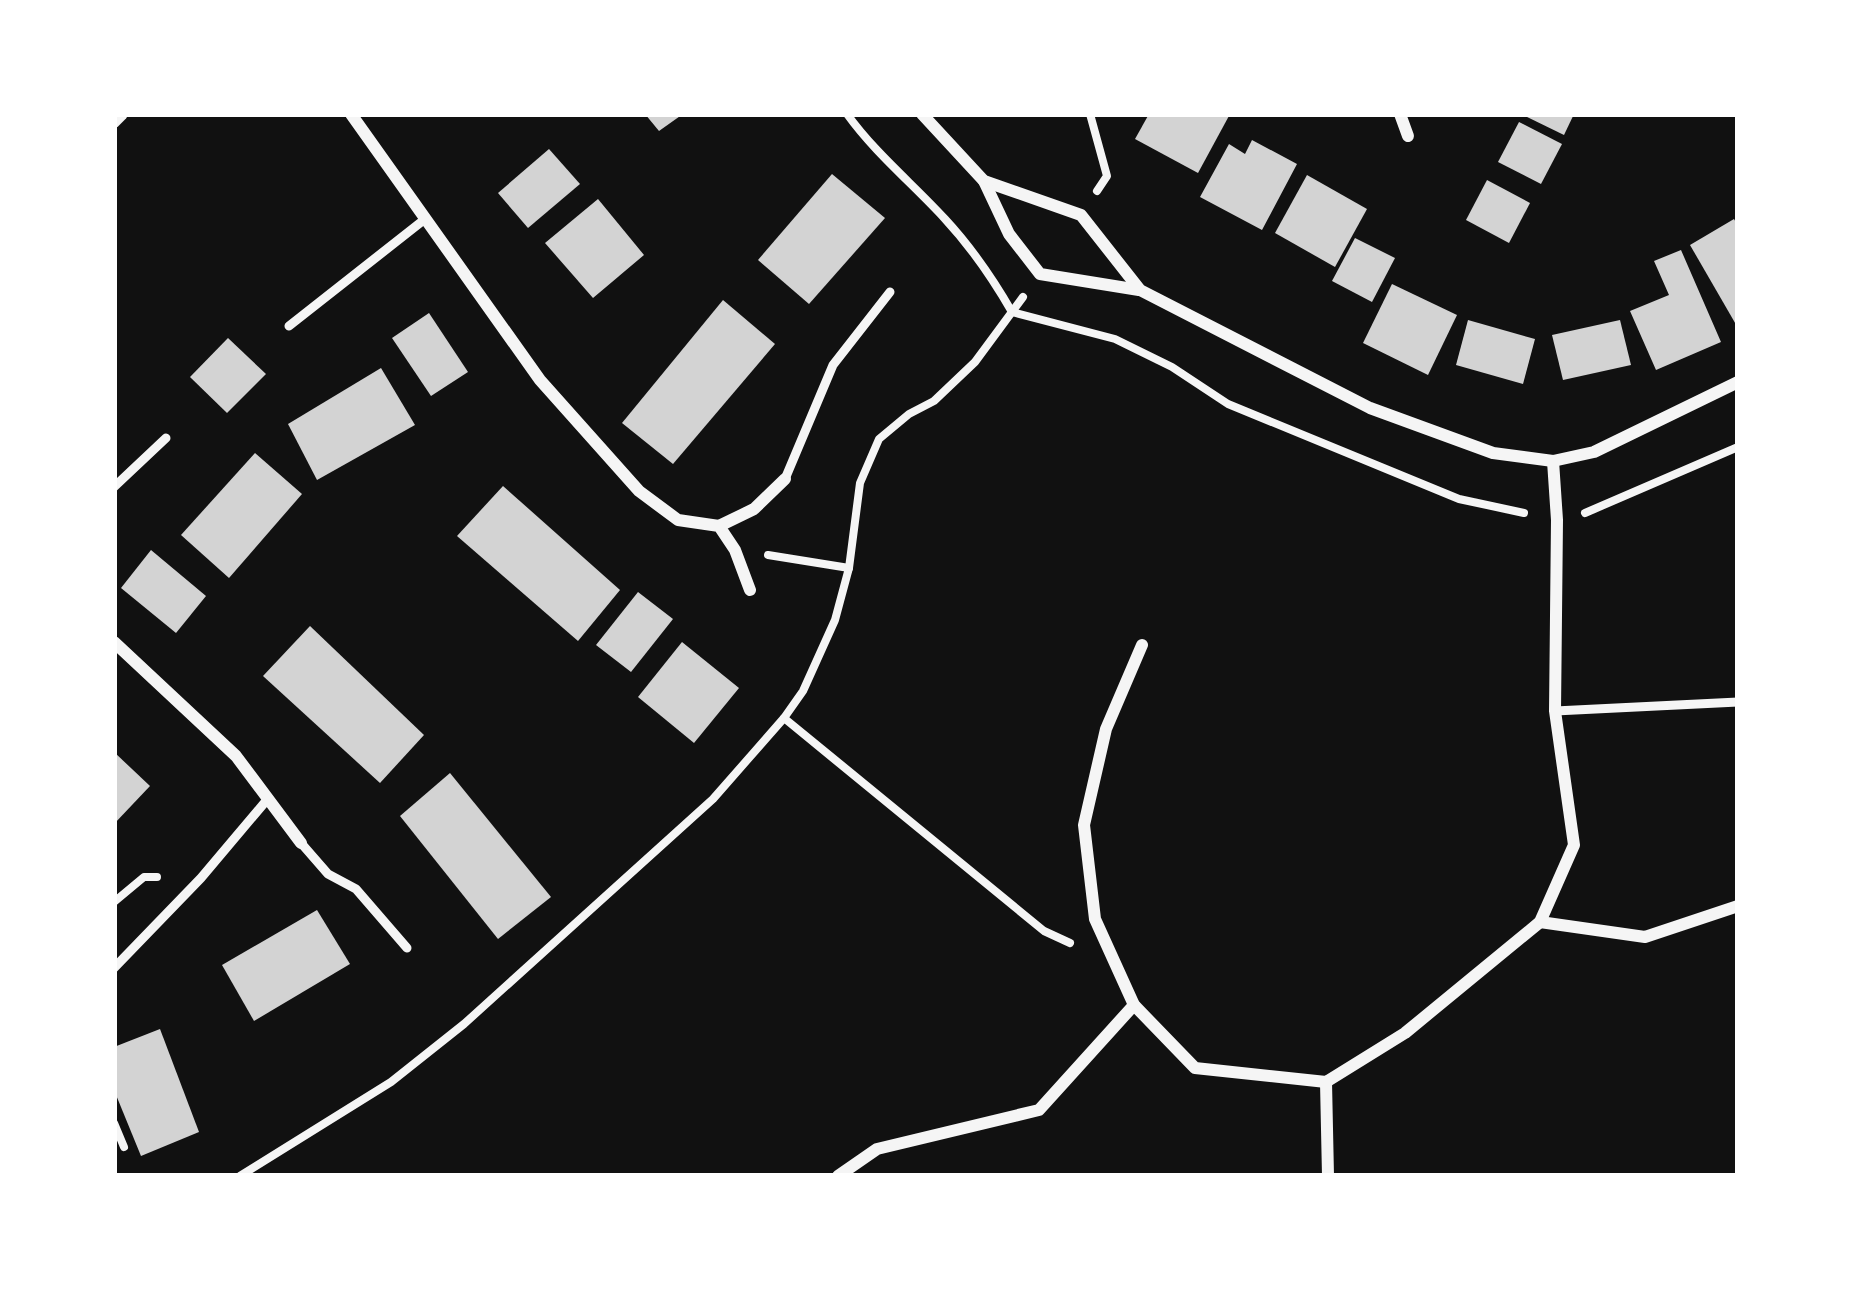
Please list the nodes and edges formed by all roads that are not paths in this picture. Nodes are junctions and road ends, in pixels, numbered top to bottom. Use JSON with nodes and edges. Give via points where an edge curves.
{"nodes":[{"id":1,"x":122,"y":114,"type":"edge"},
{"id":2,"x":351,"y":114,"type":"edge"},
{"id":3,"x":922,"y":114,"type":"edge"},
{"id":4,"x":1400,"y":114,"type":"edge"},
{"id":5,"x":114,"y":122,"type":"edge"},
{"id":6,"x":1408,"y":136,"type":"dead end"},
{"id":7,"x":984,"y":182,"type":"junction"},
{"id":8,"x":425,"y":219,"type":"junction"},
{"id":9,"x":1140,"y":290,"type":"junction"},
{"id":10,"x":890,"y":292,"type":"dead end"},
{"id":11,"x":289,"y":326,"type":"dead end"},
{"id":12,"x":1738,"y":382,"type":"edge"},
{"id":13,"x":166,"y":438,"type":"dead end"},
{"id":14,"x":1553,"y":461,"type":"junction"},
{"id":15,"x":785,"y":478,"type":"joint"},
{"id":16,"x":114,"y":488,"type":"edge"},
{"id":17,"x":719,"y":526,"type":"junction"},
{"id":18,"x":750,"y":590,"type":"dead end"},
{"id":19,"x":114,"y":642,"type":"edge"},
{"id":20,"x":1142,"y":646,"type":"dead end"},
{"id":21,"x":1738,"y":702,"type":"edge"},
{"id":22,"x":1555,"y":711,"type":"junction"},
{"id":23,"x":266,"y":801,"type":"junction"},
{"id":24,"x":301,"y":843,"type":"joint"},
{"id":25,"x":1738,"y":906,"type":"edge"},
{"id":26,"x":1540,"y":922,"type":"junction"},
{"id":27,"x":407,"y":948,"type":"dead end"},
{"id":28,"x":114,"y":968,"type":"edge"},
{"id":29,"x":1134,"y":1005,"type":"junction"},
{"id":30,"x":1326,"y":1082,"type":"junction"},
{"id":31,"x":838,"y":1176,"type":"edge"},
{"id":32,"x":1328,"y":1176,"type":"edge"}],
"edges":[{"from":1,"to":5,"type":"street"},
{"from":2,"to":8,"type":"street"},
{"from":3,"to":7,"type":"street"},
{"from":4,"to":6,"type":"street"},
{"from":7,"to":9,"type":"street","via":[[1081,215]]},
{"from":7,"to":9,"type":"street","via":[[1040,274]]},
{"from":8,"to":11,"type":"lane"},
{"from":8,"to":17,"type":"street","via":[[540,380],[639,491],[679,520]]},
{"from":9,"to":14,"type":"street","via":[[1370,408],[1493,453]]},
{"from":10,"to":15,"type":"lane","via":[[833,365]]},
{"from":12,"to":14,"type":"street","via":[[1594,452]]},
{"from":13,"to":16,"type":"lane"},
{"from":14,"to":22,"type":"street"},
{"from":15,"to":17,"type":"street","via":[[754,509]]},
{"from":17,"to":18,"type":"street"},
{"from":19,"to":23,"type":"street","via":[[236,755]]},
{"from":20,"to":29,"type":"street","via":[[1106,729],[1084,825],[1095,920]]},
{"from":21,"to":22,"type":"lane"},
{"from":22,"to":26,"type":"street","via":[[1574,845]]},
{"from":23,"to":24,"type":"street"},
{"from":23,"to":28,"type":"lane"},
{"from":24,"to":27,"type":"lane","via":[[328,874],[356,889]]},
{"from":25,"to":26,"type":"street","via":[[1645,937]]},
{"from":26,"to":30,"type":"street","via":[[1405,1033]]},
{"from":29,"to":30,"type":"street","via":[[1195,1069]]},
{"from":29,"to":31,"type":"street","via":[[1039,1110],[877,1149]]},
{"from":30,"to":32,"type":"street"}]}
